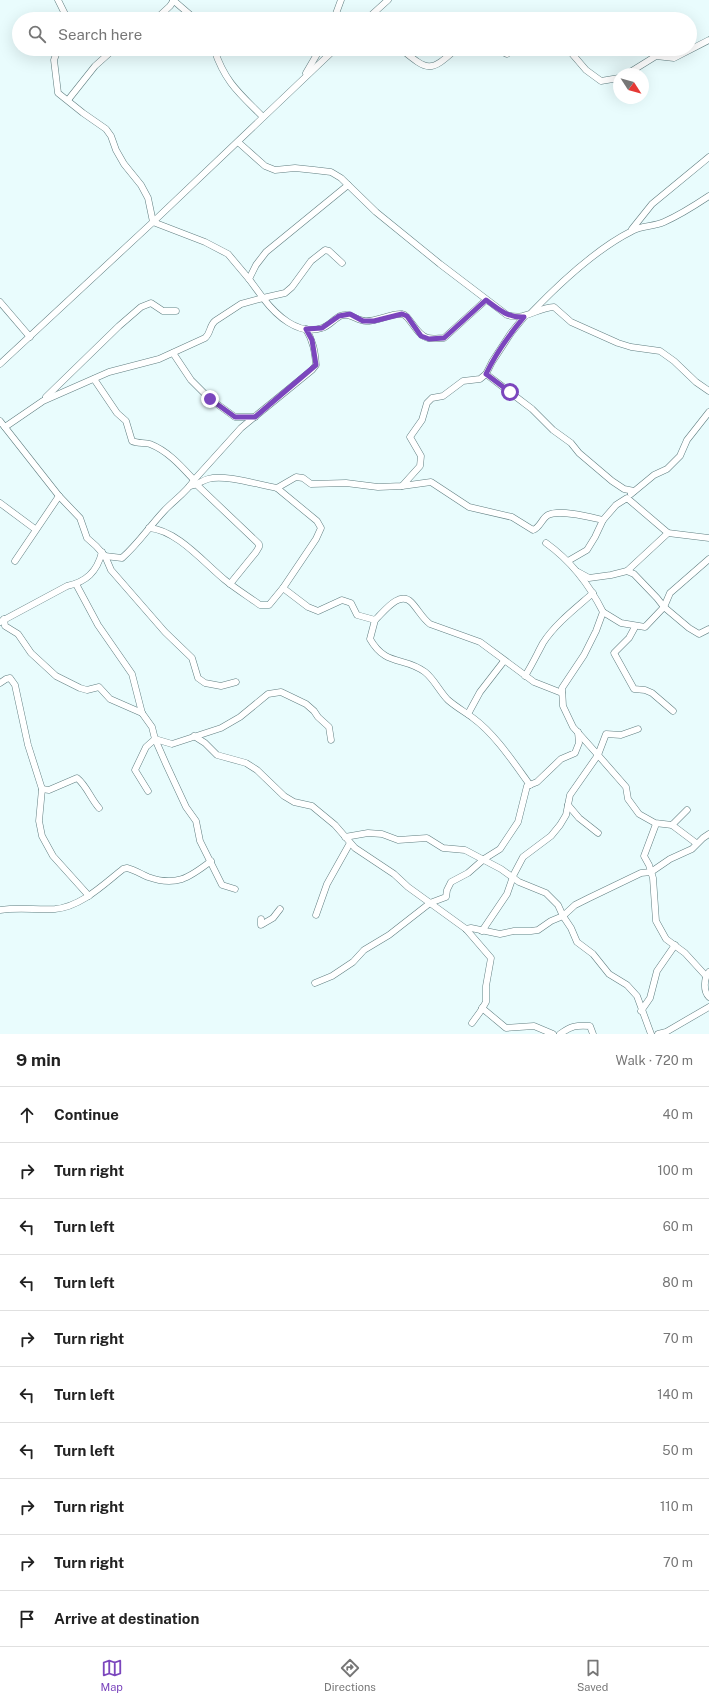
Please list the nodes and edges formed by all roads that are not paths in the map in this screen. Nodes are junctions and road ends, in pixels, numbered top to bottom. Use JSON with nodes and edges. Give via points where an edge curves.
{"nodes":[{"id":1,"x":58,"y":0,"type":"edge"},
{"id":2,"x":174,"y":0,"type":"edge"},
{"id":3,"x":341,"y":0,"type":"edge"},
{"id":4,"x":388,"y":0,"type":"edge"},
{"id":5,"x":63,"y":12,"type":"edge"},
{"id":6,"x":164,"y":12,"type":"edge"},
{"id":7,"x":187,"y":12,"type":"edge"},
{"id":8,"x":337,"y":12,"type":"edge"},
{"id":9,"x":375,"y":12,"type":"edge"},
{"id":10,"x":709,"y":40,"type":"edge"},
{"id":11,"x":697,"y":46,"type":"edge"},
{"id":12,"x":55,"y":56,"type":"edge"},
{"id":13,"x":106,"y":56,"type":"edge"},
{"id":14,"x":217,"y":56,"type":"edge"},
{"id":15,"x":316,"y":56,"type":"edge"},
{"id":16,"x":328,"y":56,"type":"edge"},
{"id":17,"x":410,"y":56,"type":"edge"},
{"id":18,"x":448,"y":56,"type":"edge"},
{"id":19,"x":574,"y":56,"type":"edge"},
{"id":20,"x":656,"y":56,"type":"edge"},
{"id":21,"x":656,"y":56,"type":"edge"},
{"id":22,"x":678,"y":56,"type":"edge"},
{"id":23,"x":637,"y":68,"type":"edge"},
{"id":24,"x":304,"y":78,"type":"junction"},
{"id":25,"x":613,"y":80,"type":"edge"},
{"id":26,"x":68,"y":100,"type":"junction"},
{"id":27,"x":262,"y":116,"type":"junction"},
{"id":28,"x":238,"y":142,"type":"junction"},
{"id":29,"x":709,"y":157,"type":"edge"},
{"id":30,"x":348,"y":186,"type":"junction"},
{"id":31,"x":708,"y":198,"type":"edge"},
{"id":32,"x":153,"y":222,"type":"junction"},
{"id":33,"x":630,"y":232,"type":"junction"},
{"id":34,"x":342,"y":262,"type":"dead end"},
{"id":35,"x":249,"y":279,"type":"junction"},
{"id":36,"x":263,"y":298,"type":"junction"},
{"id":37,"x":486,"y":300,"type":"junction"},
{"id":38,"x":0,"y":302,"type":"edge"},
{"id":39,"x":176,"y":311,"type":"dead end"},
{"id":40,"x":531,"y":314,"type":"junction"},
{"id":41,"x":524,"y":317,"type":"junction"},
{"id":42,"x":306,"y":329,"type":"junction"},
{"id":43,"x":30,"y":337,"type":"junction"},
{"id":44,"x":173,"y":353,"type":"junction"},
{"id":45,"x":0,"y":364,"type":"edge"},
{"id":46,"x":486,"y":374,"type":"junction"},
{"id":47,"x":94,"y":379,"type":"junction"},
{"id":48,"x":709,"y":391,"type":"edge"},
{"id":49,"x":43,"y":401,"type":"junction"},
{"id":50,"x":709,"y":412,"type":"edge"},
{"id":51,"x":255,"y":417,"type":"junction"},
{"id":52,"x":0,"y":421,"type":"edge"},
{"id":53,"x":5,"y":427,"type":"junction"},
{"id":54,"x":196,"y":482,"type":"junction"},
{"id":55,"x":402,"y":486,"type":"junction"},
{"id":56,"x":277,"y":488,"type":"junction"},
{"id":57,"x":634,"y":491,"type":"junction"},
{"id":58,"x":59,"y":496,"type":"junction"},
{"id":59,"x":627,"y":498,"type":"junction"},
{"id":60,"x":0,"y":503,"type":"edge"},
{"id":61,"x":603,"y":520,"type":"junction"},
{"id":62,"x":149,"y":528,"type":"junction"},
{"id":63,"x":35,"y":529,"type":"junction"},
{"id":64,"x":668,"y":533,"type":"junction"},
{"id":65,"x":709,"y":538,"type":"edge"},
{"id":66,"x":546,"y":543,"type":"dead end"},
{"id":67,"x":103,"y":554,"type":"junction"},
{"id":68,"x":709,"y":559,"type":"edge"},
{"id":69,"x":15,"y":561,"type":"dead end"},
{"id":70,"x":568,"y":561,"type":"dead end"},
{"id":71,"x":627,"y":571,"type":"junction"},
{"id":72,"x":578,"y":572,"type":"junction"},
{"id":73,"x":76,"y":584,"type":"junction"},
{"id":74,"x":230,"y":584,"type":"junction"},
{"id":75,"x":283,"y":588,"type":"junction"},
{"id":76,"x":593,"y":593,"type":"junction"},
{"id":77,"x":664,"y":607,"type":"junction"},
{"id":78,"x":603,"y":612,"type":"junction"},
{"id":79,"x":375,"y":620,"type":"junction"},
{"id":80,"x":2,"y":621,"type":"edge"},
{"id":81,"x":635,"y":626,"type":"junction"},
{"id":82,"x":709,"y":629,"type":"edge"},
{"id":83,"x":504,"y":661,"type":"junction"},
{"id":84,"x":525,"y":676,"type":"junction"},
{"id":85,"x":236,"y":682,"type":"dead end"},
{"id":86,"x":0,"y":683,"type":"edge"},
{"id":87,"x":562,"y":693,"type":"junction"},
{"id":88,"x":673,"y":711,"type":"dead end"},
{"id":89,"x":142,"y":713,"type":"junction"},
{"id":90,"x":468,"y":714,"type":"junction"},
{"id":91,"x":638,"y":729,"type":"dead end"},
{"id":92,"x":578,"y":732,"type":"junction"},
{"id":93,"x":194,"y":736,"type":"junction"},
{"id":94,"x":155,"y":739,"type":"junction"},
{"id":95,"x":331,"y":740,"type":"dead end"},
{"id":96,"x":598,"y":755,"type":"junction"},
{"id":97,"x":530,"y":785,"type":"junction"},
{"id":98,"x":42,"y":789,"type":"junction"},
{"id":99,"x":148,"y":792,"type":"dead end"},
{"id":100,"x":568,"y":805,"type":"junction"},
{"id":101,"x":98,"y":808,"type":"dead end"},
{"id":102,"x":687,"y":810,"type":"dead end"},
{"id":103,"x":656,"y":824,"type":"junction"},
{"id":104,"x":672,"y":826,"type":"junction"},
{"id":105,"x":598,"y":833,"type":"dead end"},
{"id":106,"x":709,"y":834,"type":"edge"},
{"id":107,"x":345,"y":837,"type":"junction"},
{"id":108,"x":350,"y":843,"type":"junction"},
{"id":109,"x":696,"y":843,"type":"junction"},
{"id":110,"x":484,"y":859,"type":"junction"},
{"id":111,"x":211,"y":861,"type":"junction"},
{"id":112,"x":651,"y":872,"type":"junction"},
{"id":113,"x":513,"y":877,"type":"junction"},
{"id":114,"x":235,"y":889,"type":"dead end"},
{"id":115,"x":89,"y":896,"type":"junction"},
{"id":116,"x":430,"y":903,"type":"junction"},
{"id":117,"x":280,"y":909,"type":"dead end"},
{"id":118,"x":0,"y":910,"type":"edge"},
{"id":119,"x":316,"y":915,"type":"dead end"},
{"id":120,"x":563,"y":916,"type":"junction"},
{"id":121,"x":262,"y":919,"type":"dead end"},
{"id":122,"x":466,"y":929,"type":"junction"},
{"id":123,"x":482,"y":930,"type":"junction"},
{"id":124,"x":675,"y":945,"type":"junction"},
{"id":125,"x":708,"y":974,"type":"edge"},
{"id":126,"x":315,"y":983,"type":"dead end"},
{"id":127,"x":709,"y":997,"type":"edge"},
{"id":128,"x":709,"y":1007,"type":"edge"},
{"id":129,"x":482,"y":1008,"type":"junction"},
{"id":130,"x":641,"y":1011,"type":"junction"},
{"id":131,"x":472,"y":1023,"type":"dead end"},
{"id":132,"x":553,"y":1034,"type":"edge"},
{"id":133,"x":560,"y":1034,"type":"edge"},
{"id":134,"x":594,"y":1034,"type":"edge"},
{"id":135,"x":651,"y":1034,"type":"edge"},
{"id":136,"x":658,"y":1034,"type":"edge"}],
"edges":[{"from":1,"to":5,"type":"street"},
{"from":2,"to":6,"type":"street"},
{"from":2,"to":7,"type":"street"},
{"from":3,"to":8,"type":"street"},
{"from":4,"to":9,"type":"street"},
{"from":10,"to":11,"type":"street"},
{"from":12,"to":26,"type":"street","via":[[58,92]]},
{"from":13,"to":26,"type":"street"},
{"from":14,"to":27,"type":"street","via":[[225,76]]},
{"from":15,"to":24,"type":"street"},
{"from":16,"to":24,"type":"street"},
{"from":17,"to":18,"type":"street","via":[[420,64],[429,66],[438,65]]},
{"from":19,"to":25,"type":"street","via":[[586,70],[601,81]]},
{"from":20,"to":22,"type":"street"},
{"from":21,"to":23,"type":"street"},
{"from":24,"to":27,"type":"street"},
{"from":26,"to":32,"type":"street","via":[[111,136],[124,164],[148,198]]},
{"from":27,"to":28,"type":"street"},
{"from":28,"to":30,"type":"street","via":[[265,166],[276,170],[295,168],[331,172],[342,178]]},
{"from":28,"to":32,"type":"street"},
{"from":29,"to":33,"type":"street","via":[[652,204]]},
{"from":30,"to":35,"type":"street","via":[[266,252]]},
{"from":30,"to":37,"type":"street","via":[[376,212]]},
{"from":31,"to":33,"type":"street","via":[[664,222],[640,226]]},
{"from":32,"to":35,"type":"street","via":[[205,242],[228,254]]},
{"from":32,"to":43,"type":"street"},
{"from":33,"to":40,"type":"street","via":[[584,264]]},
{"from":34,"to":36,"type":"street","via":[[326,250],[311,261],[292,287],[284,293]]},
{"from":35,"to":36,"type":"street"},
{"from":36,"to":42,"type":"street","via":[[282,319]]},
{"from":36,"to":44,"type":"street","via":[[241,304],[211,324],[205,338]]},
{"from":37,"to":41,"type":"street","via":[[507,315],[515,318]]},
{"from":37,"to":42,"type":"street","via":[[444,338],[429,339],[421,336],[407,316],[402,314],[363,321],[350,314],[339,316],[322,328]]},
{"from":38,"to":43,"type":"street"},
{"from":39,"to":49,"type":"street","via":[[163,311],[151,303],[141,307]]},
{"from":40,"to":41,"type":"street"},
{"from":40,"to":48,"type":"street","via":[[546,307],[554,307],[571,322],[618,343],[660,351]]},
{"from":41,"to":46,"type":"street"},
{"from":42,"to":51,"type":"street","via":[[312,340],[316,365]]},
{"from":43,"to":45,"type":"street"},
{"from":44,"to":47,"type":"street","via":[[124,367]]},
{"from":44,"to":51,"type":"street","via":[[191,380],[210,399],[235,417]]},
{"from":46,"to":55,"type":"street","via":[[480,379],[463,381],[443,396],[432,398],[427,403],[422,420],[410,437],[420,456],[420,466]]},
{"from":46,"to":57,"type":"street","via":[[523,401],[612,481],[624,490]]},
{"from":47,"to":49,"type":"street"},
{"from":47,"to":54,"type":"street","via":[[117,413],[126,421],[132,441],[148,444],[169,455]]},
{"from":49,"to":53,"type":"street"},
{"from":50,"to":57,"type":"street","via":[[687,440],[680,456],[667,469],[654,475]]},
{"from":51,"to":54,"type":"street","via":[[241,428]]},
{"from":52,"to":53,"type":"street"},
{"from":53,"to":58,"type":"street"},
{"from":54,"to":56,"type":"street","via":[[219,478]]},
{"from":54,"to":62,"type":"street"},
{"from":54,"to":74,"type":"street","via":[[259,544],[256,552]]},
{"from":55,"to":56,"type":"street","via":[[311,484],[303,478],[296,477]]},
{"from":55,"to":61,"type":"street","via":[[431,482],[469,507],[512,517],[533,530],[547,515],[554,513]]},
{"from":56,"to":75,"type":"street","via":[[317,521],[321,528]]},
{"from":57,"to":59,"type":"street"},
{"from":58,"to":63,"type":"street"},
{"from":58,"to":67,"type":"street","via":[[80,518],[87,538]]},
{"from":59,"to":61,"type":"street","via":[[616,505]]},
{"from":59,"to":64,"type":"street"},
{"from":60,"to":63,"type":"street"},
{"from":61,"to":70,"type":"street","via":[[587,550]]},
{"from":62,"to":67,"type":"street","via":[[137,545],[122,558]]},
{"from":62,"to":74,"type":"street","via":[[168,533]]},
{"from":63,"to":69,"type":"street"},
{"from":64,"to":65,"type":"street"},
{"from":64,"to":71,"type":"street"},
{"from":66,"to":72,"type":"street","via":[[559,552]]},
{"from":67,"to":73,"type":"street","via":[[99,565],[91,574]]},
{"from":67,"to":85,"type":"street","via":[[111,570],[165,632],[192,658],[198,678],[204,683],[221,686]]},
{"from":68,"to":77,"type":"street","via":[[670,593]]},
{"from":71,"to":72,"type":"street","via":[[589,578]]},
{"from":71,"to":77,"type":"street","via":[[634,574]]},
{"from":72,"to":76,"type":"street"},
{"from":73,"to":80,"type":"street","via":[[66,586]]},
{"from":73,"to":89,"type":"street","via":[[98,625],[132,674]]},
{"from":74,"to":75,"type":"street","via":[[265,606],[272,602]]},
{"from":75,"to":79,"type":"street","via":[[308,607],[318,611],[342,600],[350,603],[357,615]]},
{"from":76,"to":78,"type":"street"},
{"from":76,"to":84,"type":"street","via":[[570,612],[543,643]]},
{"from":77,"to":81,"type":"street","via":[[645,627]]},
{"from":77,"to":82,"type":"street","via":[[699,634]]},
{"from":78,"to":81,"type":"street","via":[[621,623]]},
{"from":78,"to":87,"type":"street","via":[[584,655],[565,682]]},
{"from":79,"to":83,"type":"street","via":[[399,599],[404,598],[410,601],[430,624],[480,642]]},
{"from":79,"to":90,"type":"street","via":[[370,639],[375,648],[388,658],[425,672],[449,701]]},
{"from":80,"to":89,"type":"street","via":[[18,634],[31,653],[56,676],[87,690],[100,687],[110,699]]},
{"from":81,"to":88,"type":"street","via":[[629,638],[614,653],[618,663],[634,689],[652,693]]},
{"from":83,"to":84,"type":"street"},
{"from":83,"to":90,"type":"street","via":[[480,692]]},
{"from":84,"to":87,"type":"street","via":[[544,687]]},
{"from":86,"to":98,"type":"street","via":[[10,678],[15,685],[28,745]]},
{"from":87,"to":92,"type":"street","via":[[563,706]]},
{"from":89,"to":94,"type":"street","via":[[152,727]]},
{"from":90,"to":97,"type":"street","via":[[512,759]]},
{"from":91,"to":96,"type":"street","via":[[621,735],[606,734]]},
{"from":92,"to":96,"type":"street"},
{"from":92,"to":97,"type":"street","via":[[579,743],[575,753],[561,759],[537,782]]},
{"from":93,"to":94,"type":"street","via":[[172,744]]},
{"from":93,"to":95,"type":"street","via":[[221,728],[240,717],[268,694],[280,692],[306,704],[314,711],[330,727]]},
{"from":93,"to":107,"type":"street","via":[[217,755],[246,763],[257,770],[284,796],[294,802],[312,806],[336,825]]},
{"from":94,"to":99,"type":"street","via":[[146,747],[135,770]]},
{"from":94,"to":111,"type":"street","via":[[186,807],[196,821],[200,841]]},
{"from":96,"to":100,"type":"street","via":[[570,795]]},
{"from":96,"to":103,"type":"street","via":[[626,787],[628,799],[639,814]]},
{"from":97,"to":110,"type":"street","via":[[527,786],[518,822],[510,837],[500,849]]},
{"from":98,"to":101,"type":"street","via":[[49,790],[77,778]]},
{"from":98,"to":115,"type":"street","via":[[38,821],[42,836],[53,856]]},
{"from":100,"to":105,"type":"street"},
{"from":100,"to":113,"type":"street","via":[[560,825],[551,836],[523,857]]},
{"from":102,"to":104,"type":"street"},
{"from":103,"to":104,"type":"street"},
{"from":103,"to":112,"type":"street","via":[[644,856]]},
{"from":104,"to":109,"type":"street"},
{"from":106,"to":109,"type":"street"},
{"from":107,"to":108,"type":"street"},
{"from":107,"to":110,"type":"street","via":[[368,833],[382,834],[398,840],[427,838],[443,848],[465,850]]},
{"from":108,"to":116,"type":"street"},
{"from":108,"to":119,"type":"street","via":[[327,884]]},
{"from":109,"to":112,"type":"street","via":[[692,849],[670,859]]},
{"from":110,"to":113,"type":"street"},
{"from":110,"to":116,"type":"street","via":[[468,873],[451,882],[446,897]]},
{"from":111,"to":114,"type":"street","via":[[222,885]]},
{"from":111,"to":115,"type":"street","via":[[190,877],[178,881],[157,880],[136,870],[123,869]]},
{"from":112,"to":120,"type":"street","via":[[641,873],[589,898],[575,905]]},
{"from":112,"to":124,"type":"street","via":[[656,921],[666,939]]},
{"from":113,"to":120,"type":"street","via":[[546,894],[558,905]]},
{"from":113,"to":123,"type":"street","via":[[507,894]]},
{"from":115,"to":118,"type":"street","via":[[57,909],[30,910],[15,907]]},
{"from":116,"to":122,"type":"street"},
{"from":116,"to":126,"type":"street","via":[[389,935],[364,950],[353,962],[332,976]]},
{"from":117,"to":121,"type":"street","via":[[273,918],[261,925]]},
{"from":120,"to":123,"type":"street","via":[[538,930],[500,934]]},
{"from":120,"to":130,"type":"street","via":[[577,942],[637,996]]},
{"from":122,"to":123,"type":"street"},
{"from":122,"to":129,"type":"street","via":[[492,958],[486,986],[486,1002]]},
{"from":124,"to":125,"type":"street"},
{"from":124,"to":130,"type":"street","via":[[657,971],[650,998]]},
{"from":125,"to":127,"type":"street","via":[[705,988]]},
{"from":128,"to":136,"type":"street","via":[[678,1026]]},
{"from":129,"to":131,"type":"street"},
{"from":129,"to":132,"type":"street","via":[[506,1028],[534,1026]]},
{"from":130,"to":135,"type":"street"},
{"from":133,"to":134,"type":"street","via":[[571,1026],[578,1025],[590,1026]]}]}
